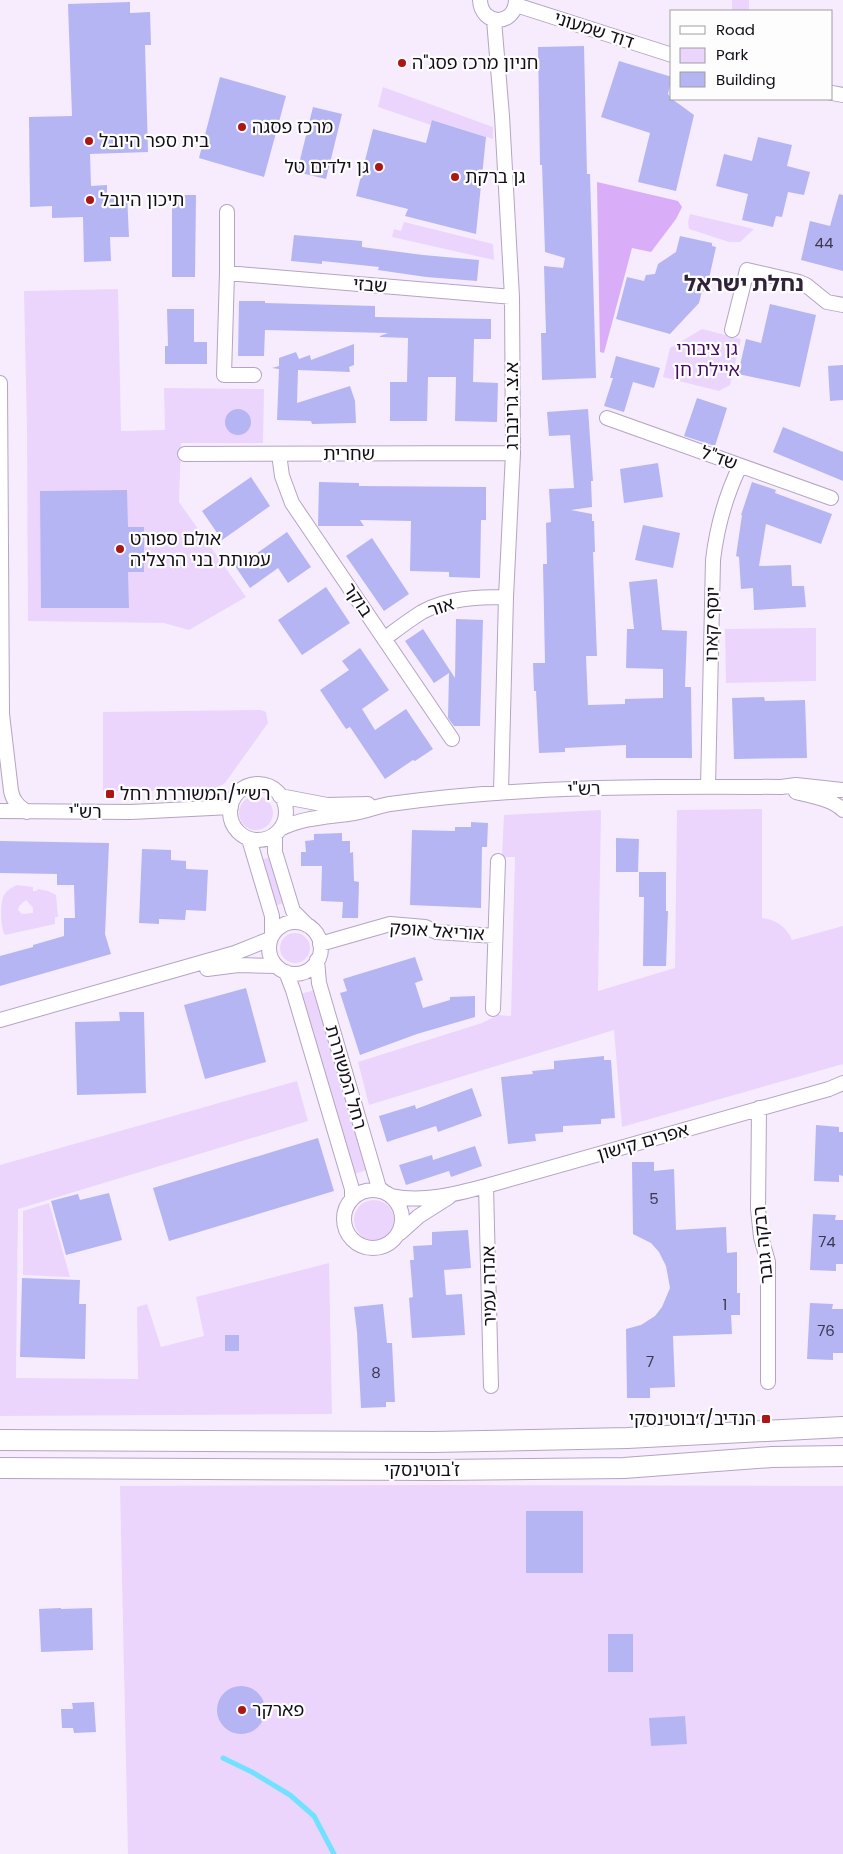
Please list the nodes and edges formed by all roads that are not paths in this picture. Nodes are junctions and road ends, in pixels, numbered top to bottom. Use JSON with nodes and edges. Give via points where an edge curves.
{"nodes":[{"id":1,"x":480,"y":0,"type":"edge"},
{"id":2,"x":516,"y":2,"type":"edge"},
{"id":3,"x":494,"y":20,"type":"junction"},
{"id":4,"x":670,"y":53,"type":"edge"},
{"id":5,"x":227,"y":212,"type":"dead end"},
{"id":6,"x":227,"y":273,"type":"junction"},
{"id":7,"x":512,"y":298,"type":"junction"},
{"id":8,"x":843,"y":305,"type":"edge"},
{"id":9,"x":732,"y":330,"type":"dead end"},
{"id":10,"x":254,"y":375,"type":"dead end"},
{"id":11,"x":0,"y":383,"type":"edge"},
{"id":12,"x":607,"y":418,"type":"dead end"},
{"id":13,"x":513,"y":453,"type":"junction"},
{"id":14,"x":184,"y":454,"type":"dead end"},
{"id":15,"x":279,"y":454,"type":"junction"},
{"id":16,"x":740,"y":466,"type":"junction"},
{"id":17,"x":831,"y":498,"type":"dead end"},
{"id":18,"x":506,"y":597,"type":"junction"},
{"id":19,"x":384,"y":639,"type":"junction"},
{"id":20,"x":1,"y":718,"type":"edge"},
{"id":21,"x":452,"y":739,"type":"dead end"},
{"id":22,"x":708,"y":787,"type":"junction"},
{"id":23,"x":781,"y":787,"type":"junction"},
{"id":24,"x":843,"y":790,"type":"edge"},
{"id":25,"x":501,"y":792,"type":"junction"},
{"id":26,"x":280,"y":796,"type":"junction"},
{"id":27,"x":388,"y":804,"type":"junction"},
{"id":28,"x":231,"y":807,"type":"junction"},
{"id":29,"x":843,"y":810,"type":"edge"},
{"id":30,"x":0,"y":811,"type":"edge"},
{"id":31,"x":27,"y":812,"type":"junction"},
{"id":32,"x":277,"y":832,"type":"junction"},
{"id":33,"x":249,"y":838,"type":"junction"},
{"id":34,"x":498,"y":861,"type":"dead end"},
{"id":35,"x":308,"y":925,"type":"junction"},
{"id":36,"x":496,"y":936,"type":"junction"},
{"id":37,"x":271,"y":937,"type":"junction"},
{"id":38,"x":320,"y":944,"type":"junction"},
{"id":39,"x":317,"y":960,"type":"junction"},
{"id":40,"x":281,"y":969,"type":"junction"},
{"id":41,"x":154,"y":975,"type":"junction"},
{"id":42,"x":493,"y":1009,"type":"dead end"},
{"id":43,"x":0,"y":1020,"type":"edge"},
{"id":44,"x":843,"y":1084,"type":"edge"},
{"id":45,"x":843,"y":1088,"type":"edge"},
{"id":46,"x":829,"y":1089,"type":"junction"},
{"id":47,"x":759,"y":1108,"type":"junction"},
{"id":48,"x":486,"y":1186,"type":"junction"},
{"id":49,"x":387,"y":1193,"type":"junction"},
{"id":50,"x":457,"y":1194,"type":"junction"},
{"id":51,"x":352,"y":1198,"type":"junction"},
{"id":52,"x":399,"y":1233,"type":"junction"},
{"id":53,"x":768,"y":1382,"type":"dead end"},
{"id":54,"x":491,"y":1386,"type":"dead end"},
{"id":55,"x":843,"y":1414,"type":"edge"},
{"id":56,"x":843,"y":1427,"type":"edge"},
{"id":57,"x":774,"y":1430,"type":"junction"},
{"id":58,"x":0,"y":1440,"type":"edge"},
{"id":59,"x":772,"y":1456,"type":"junction"},
{"id":60,"x":843,"y":1456,"type":"edge"},
{"id":61,"x":843,"y":1465,"type":"edge"},
{"id":62,"x":0,"y":1468,"type":"edge"}],
"edges":[{"from":1,"to":3,"type":"street","via":[[485,15]]},
{"from":2,"to":3,"type":"street","via":[[509,16]]},
{"from":2,"to":4,"type":"street","name":"דוד שמעוני"},
{"from":3,"to":7,"type":"street","name":"א.צ. גרינברג"},
{"from":5,"to":6,"type":"street"},
{"from":6,"to":7,"type":"street","name":"שבזי"},
{"from":6,"to":10,"type":"street","via":[[224,375]]},
{"from":7,"to":13,"type":"street","name":"א.צ. גרינברג"},
{"from":8,"to":9,"type":"street","via":[[827,302],[798,282],[747,270]]},
{"from":11,"to":20,"type":"street"},
{"from":12,"to":16,"type":"street","name":"שד\"ל"},
{"from":13,"to":15,"type":"street","name":"שחרית"},
{"from":13,"to":18,"type":"street","name":"א.צ. גרינברג"},
{"from":14,"to":15,"type":"street","name":"שחרית"},
{"from":15,"to":19,"type":"street","name":"בוקר","via":[[282,476],[292,503]]},
{"from":16,"to":17,"type":"street","name":"שד\"ל"},
{"from":16,"to":22,"type":"street","name":"יוסף קארו","via":[[726,497],[714,550]]},
{"from":18,"to":19,"type":"street","name":"אור","via":[[475,597],[448,602],[424,611]]},
{"from":18,"to":25,"type":"street","name":"א.צ. גרינברג"},
{"from":19,"to":21,"type":"street","name":"בוקר"},
{"from":20,"to":31,"type":"street","via":[[13,800]]},
{"from":22,"to":23,"type":"street","name":"רש\"י"},
{"from":22,"to":25,"type":"street","name":"רש\"י"},
{"from":23,"to":24,"type":"street","name":"רש\"י","via":[[796,785]]},
{"from":23,"to":29,"type":"street","name":"רש\"י","via":[[823,799]]},
{"from":25,"to":27,"type":"street","name":"רש\"י"},
{"from":26,"to":27,"type":"street","name":"רש\"י","via":[[327,805]]},
{"from":26,"to":28,"type":"street","via":[[267,786],[250,786],[239,792]]},
{"from":26,"to":32,"type":"street","via":[[286,813]]},
{"from":27,"to":32,"type":"street","name":"רש\"י","via":[[302,821]]},
{"from":28,"to":31,"type":"street","name":"רש\"י","via":[[131,812]]},
{"from":28,"to":33,"type":"street","via":[[233,825]]},
{"from":30,"to":31,"type":"street","name":"רש\"י"},
{"from":32,"to":33,"type":"street","via":[[262,840]]},
{"from":32,"to":35,"type":"street","via":[[275,852],[293,911]]},
{"from":33,"to":37,"type":"street","via":[[272,916]]},
{"from":34,"to":36,"type":"street","name":"אוריאל אופק"},
{"from":35,"to":37,"type":"street","via":[[287,923]]},
{"from":35,"to":38,"type":"street"},
{"from":36,"to":38,"type":"street","name":"אוריאל אופק","via":[[437,932],[425,927],[390,924]]},
{"from":36,"to":42,"type":"street","name":"אוריאל אופק"},
{"from":37,"to":40,"type":"street","via":[[269,951]]},
{"from":37,"to":41,"type":"street","via":[[235,953]]},
{"from":38,"to":39,"type":"street"},
{"from":39,"to":40,"type":"street","via":[[302,972]]},
{"from":39,"to":49,"type":"street","name":"רחל המשוררת","via":[[319,983],[379,1188]]},
{"from":40,"to":41,"type":"street","via":[[238,965]]},
{"from":40,"to":51,"type":"street","name":"רחל המשוררת","via":[[294,990]]},
{"from":41,"to":43,"type":"street"},
{"from":44,"to":46,"type":"street","name":"אפרים קישון"},
{"from":45,"to":46,"type":"street","name":"אפרים קישון"},
{"from":46,"to":47,"type":"street","name":"אפרים קישון"},
{"from":47,"to":48,"type":"street","name":"אפרים קישון"},
{"from":47,"to":53,"type":"street","name":"רבקה גובר","via":[[758,1209],[768,1262]]},
{"from":48,"to":50,"type":"street","name":"אפרים קישון"},
{"from":48,"to":54,"type":"street","name":"אנדה עמיר"},
{"from":49,"to":50,"type":"street","name":"אפרים קישון","via":[[401,1198]]},
{"from":49,"to":51,"type":"street","via":[[369,1190]]},
{"from":49,"to":52,"type":"street","via":[[401,1210],[403,1220]]},
{"from":50,"to":52,"type":"street","name":"אפרים קישון","via":[[425,1212]]},
{"from":51,"to":52,"type":"street","via":[[344,1218],[346,1232],[355,1243],[377,1249],[390,1243]]},
{"from":55,"to":57,"type":"main road"},
{"from":56,"to":57,"type":"main road","name":"ז'בוטינסקי"},
{"from":57,"to":58,"type":"main road","name":"ז'בוטינסקי","via":[[627,1438],[433,1442]]},
{"from":59,"to":60,"type":"main road","name":"ז'בוטינסקי"},
{"from":59,"to":61,"type":"main road"},
{"from":59,"to":62,"type":"main road","name":"ז'בוטינסקי","via":[[614,1468]]}]}
